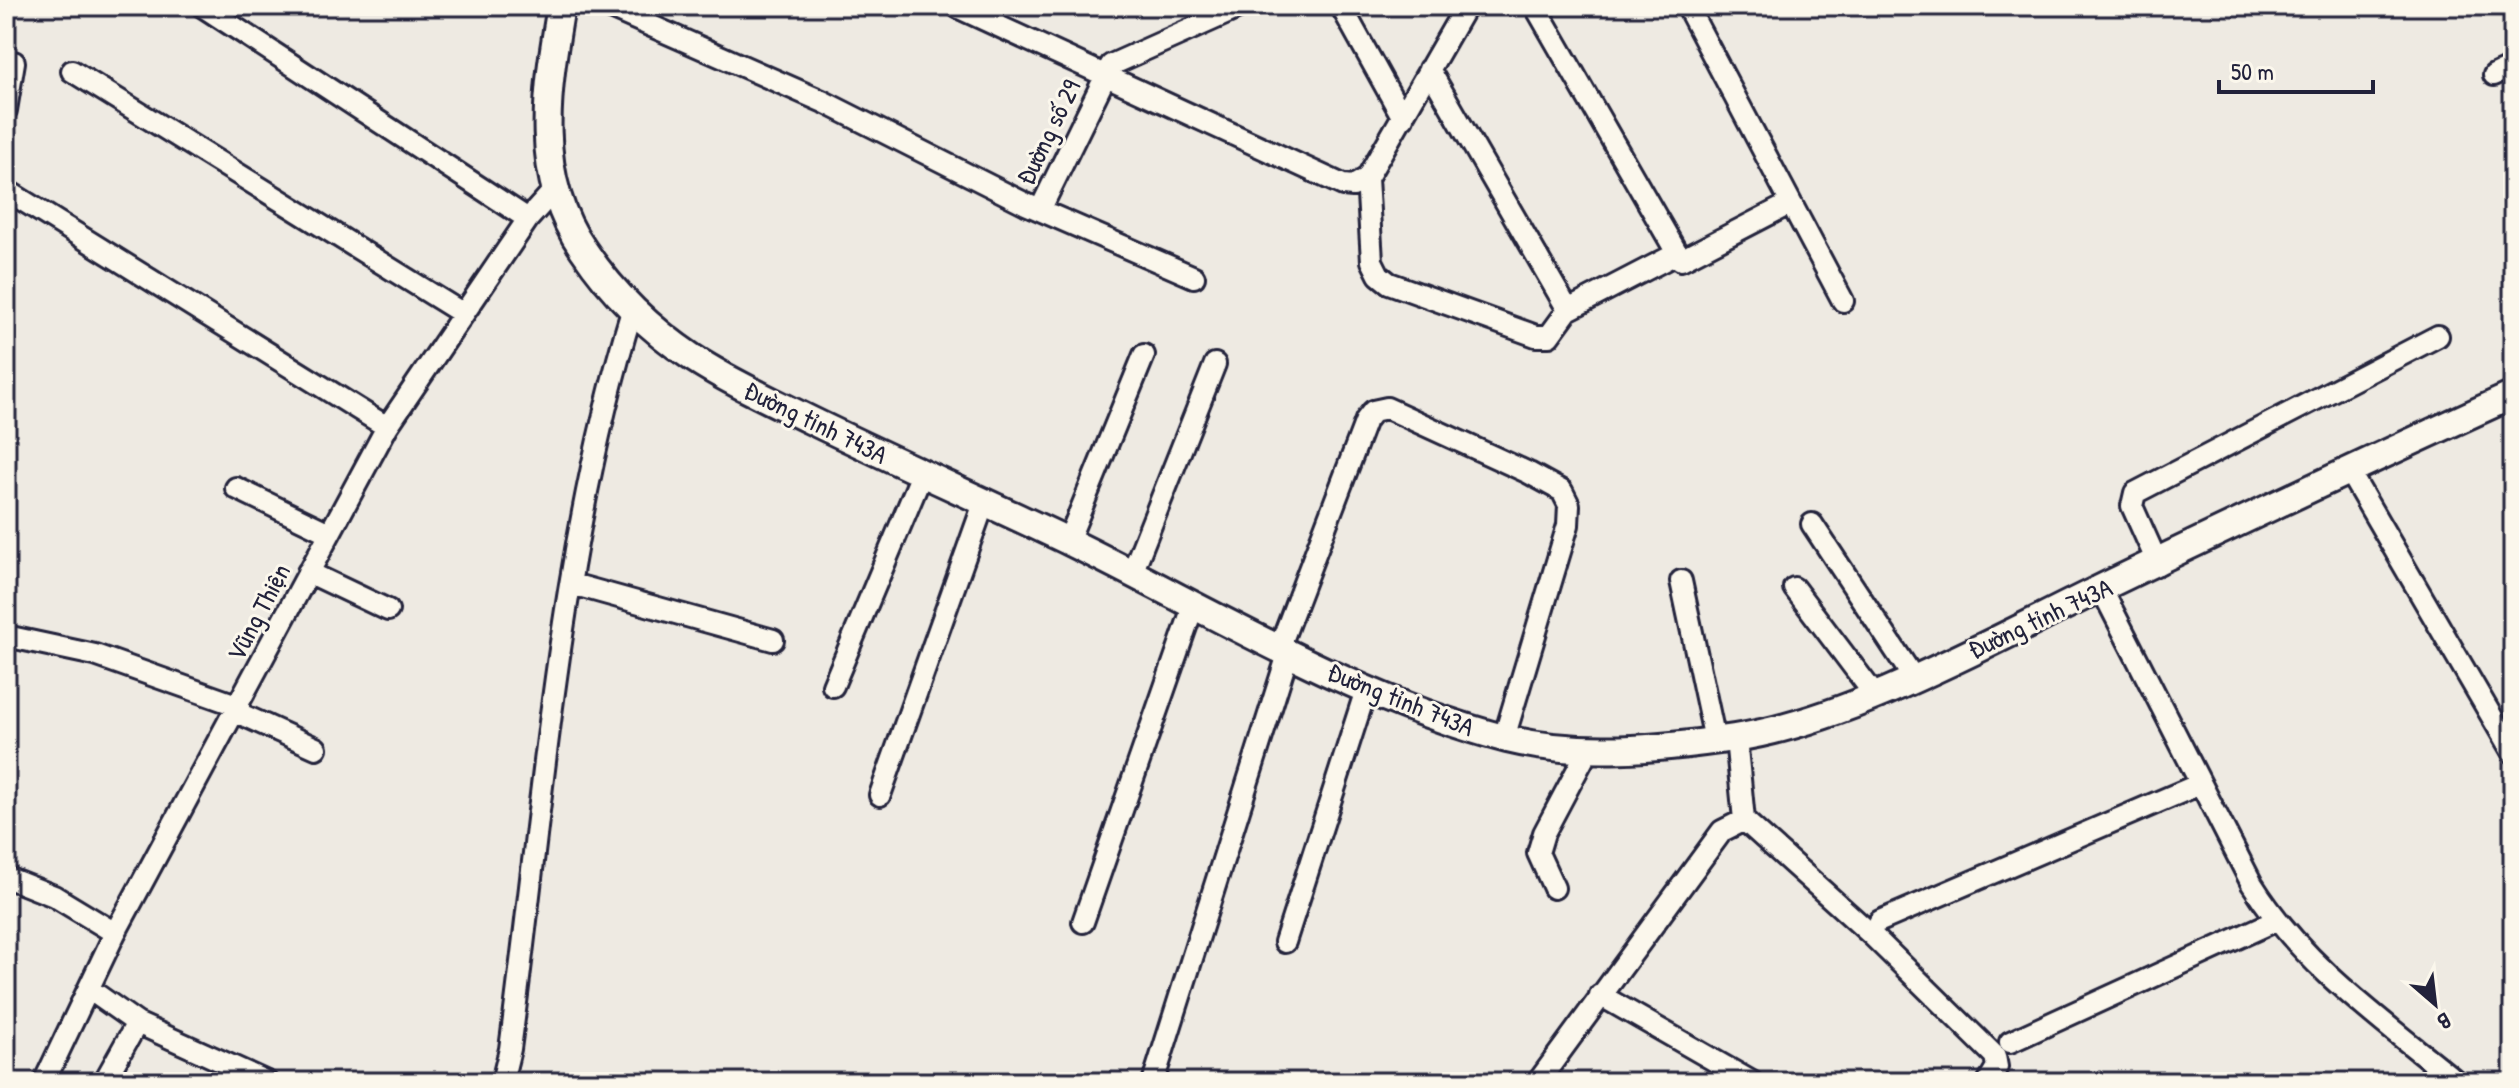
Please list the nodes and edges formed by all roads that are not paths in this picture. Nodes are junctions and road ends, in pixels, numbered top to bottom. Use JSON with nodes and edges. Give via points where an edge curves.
{"nodes":[{"id":1,"x":202,"y":6,"type":"edge"},
{"id":2,"x":561,"y":6,"type":"edge"},
{"id":3,"x":606,"y":6,"type":"edge"},
{"id":4,"x":1243,"y":6,"type":"edge"},
{"id":5,"x":1341,"y":6,"type":"edge"},
{"id":6,"x":1466,"y":6,"type":"edge"},
{"id":7,"x":1535,"y":6,"type":"edge"},
{"id":8,"x":1687,"y":6,"type":"edge"},
{"id":9,"x":959,"y":8,"type":"edge"},
{"id":10,"x":14,"y":62,"type":"dead end"},
{"id":11,"x":1429,"y":69,"type":"junction"},
{"id":12,"x":72,"y":71,"type":"dead end"},
{"id":13,"x":1104,"y":77,"type":"junction"},
{"id":14,"x":6,"y":110,"type":"edge"},
{"id":15,"x":1403,"y":118,"type":"junction"},
{"id":16,"x":1367,"y":178,"type":"junction"},
{"id":17,"x":555,"y":189,"type":"junction"},
{"id":18,"x":6,"y":190,"type":"edge"},
{"id":19,"x":1791,"y":203,"type":"junction"},
{"id":20,"x":1040,"y":210,"type":"junction"},
{"id":21,"x":528,"y":219,"type":"junction"},
{"id":22,"x":1676,"y":254,"type":"junction"},
{"id":23,"x":1194,"y":277,"type":"dead end"},
{"id":24,"x":1843,"y":301,"type":"dead end"},
{"id":25,"x":1568,"y":310,"type":"junction"},
{"id":26,"x":632,"y":311,"type":"junction"},
{"id":27,"x":462,"y":313,"type":"junction"},
{"id":28,"x":2438,"y":336,"type":"dead end"},
{"id":29,"x":1144,"y":355,"type":"dead end"},
{"id":30,"x":1215,"y":364,"type":"dead end"},
{"id":31,"x":2513,"y":395,"type":"edge"},
{"id":32,"x":387,"y":427,"type":"junction"},
{"id":33,"x":2350,"y":473,"type":"junction"},
{"id":34,"x":922,"y":474,"type":"junction"},
{"id":35,"x":236,"y":488,"type":"dead end"},
{"id":36,"x":984,"y":503,"type":"junction"},
{"id":37,"x":1812,"y":524,"type":"dead end"},
{"id":38,"x":329,"y":533,"type":"junction"},
{"id":39,"x":1068,"y":541,"type":"junction"},
{"id":40,"x":2158,"y":564,"type":"junction"},
{"id":41,"x":308,"y":572,"type":"junction"},
{"id":42,"x":1132,"y":573,"type":"junction"},
{"id":43,"x":1681,"y":581,"type":"dead end"},
{"id":44,"x":572,"y":584,"type":"junction"},
{"id":45,"x":1794,"y":588,"type":"dead end"},
{"id":46,"x":2101,"y":588,"type":"junction"},
{"id":47,"x":1194,"y":604,"type":"junction"},
{"id":48,"x":388,"y":610,"type":"dead end"},
{"id":49,"x":6,"y":636,"type":"edge"},
{"id":50,"x":773,"y":640,"type":"dead end"},
{"id":51,"x":1285,"y":649,"type":"junction"},
{"id":52,"x":1913,"y":677,"type":"junction"},
{"id":53,"x":833,"y":686,"type":"dead end"},
{"id":54,"x":1366,"y":690,"type":"junction"},
{"id":55,"x":1874,"y":694,"type":"junction"},
{"id":56,"x":238,"y":709,"type":"junction"},
{"id":57,"x":2506,"y":723,"type":"edge"},
{"id":58,"x":1504,"y":738,"type":"junction"},
{"id":59,"x":1725,"y":739,"type":"junction"},
{"id":60,"x":316,"y":748,"type":"dead end"},
{"id":61,"x":1588,"y":750,"type":"junction"},
{"id":62,"x":2513,"y":753,"type":"edge"},
{"id":63,"x":2200,"y":784,"type":"junction"},
{"id":64,"x":880,"y":795,"type":"dead end"},
{"id":65,"x":1744,"y":820,"type":"junction"},
{"id":66,"x":6,"y":877,"type":"edge"},
{"id":67,"x":1554,"y":888,"type":"dead end"},
{"id":68,"x":1880,"y":921,"type":"dead end"},
{"id":69,"x":2275,"y":921,"type":"junction"},
{"id":70,"x":1083,"y":922,"type":"dead end"},
{"id":71,"x":115,"y":933,"type":"junction"},
{"id":72,"x":1285,"y":942,"type":"dead end"},
{"id":73,"x":89,"y":989,"type":"junction"},
{"id":74,"x":1600,"y":995,"type":"junction"},
{"id":75,"x":137,"y":1023,"type":"junction"},
{"id":76,"x":2010,"y":1042,"type":"dead end"},
{"id":77,"x":44,"y":1082,"type":"edge"},
{"id":78,"x":104,"y":1082,"type":"edge"},
{"id":79,"x":267,"y":1082,"type":"edge"},
{"id":80,"x":502,"y":1082,"type":"edge"},
{"id":81,"x":1153,"y":1082,"type":"edge"},
{"id":82,"x":1538,"y":1082,"type":"edge"},
{"id":83,"x":1752,"y":1082,"type":"edge"},
{"id":84,"x":1988,"y":1082,"type":"edge"},
{"id":85,"x":2457,"y":1082,"type":"edge"}],
"edges":[{"from":1,"to":21,"type":"street"},
{"from":2,"to":17,"type":"main road","name":"Đường tỉnh 743A","via":[[546,94]]},
{"from":3,"to":20,"type":"street","via":[[824,102]]},
{"from":4,"to":13,"type":"street","name":"Đường số 29","via":[[1118,60]]},
{"from":5,"to":15,"type":"street"},
{"from":6,"to":11,"type":"street"},
{"from":7,"to":22,"type":"street"},
{"from":8,"to":19,"type":"street"},
{"from":9,"to":13,"type":"street"},
{"from":10,"to":14,"type":"street"},
{"from":11,"to":15,"type":"street"},
{"from":11,"to":25,"type":"street"},
{"from":12,"to":27,"type":"street"},
{"from":13,"to":16,"type":"street","via":[[1343,185]]},
{"from":13,"to":20,"type":"street","name":"Đường số 29"},
{"from":15,"to":16,"type":"street"},
{"from":16,"to":25,"type":"street","via":[[1372,261],[1389,283],[1536,336],[1549,336]]},
{"from":17,"to":21,"type":"street","name":"Vũng Thiện"},
{"from":17,"to":26,"type":"main road","name":"Đường tỉnh 743A","via":[[580,246]]},
{"from":18,"to":32,"type":"street"},
{"from":19,"to":22,"type":"street","via":[[1681,260]]},
{"from":19,"to":24,"type":"street"},
{"from":20,"to":23,"type":"street"},
{"from":21,"to":27,"type":"street","name":"Vũng Thiện"},
{"from":22,"to":25,"type":"street"},
{"from":26,"to":34,"type":"main road","name":"Đường tỉnh 743A","via":[[697,361],[743,387]]},
{"from":26,"to":44,"type":"street","via":[[606,408]]},
{"from":27,"to":32,"type":"street","name":"Vũng Thiện"},
{"from":28,"to":40,"type":"street","via":[[2135,493],[2132,506]]},
{"from":29,"to":39,"type":"street"},
{"from":30,"to":42,"type":"street"},
{"from":31,"to":33,"type":"main road","name":"Đường tỉnh 743A"},
{"from":32,"to":38,"type":"street","name":"Vũng Thiện"},
{"from":33,"to":40,"type":"main road","name":"Đường tỉnh 743A"},
{"from":33,"to":57,"type":"street"},
{"from":34,"to":36,"type":"main road","name":"Đường tỉnh 743A"},
{"from":34,"to":53,"type":"street"},
{"from":35,"to":38,"type":"street"},
{"from":36,"to":39,"type":"main road","name":"Đường tỉnh 743A"},
{"from":36,"to":64,"type":"street"},
{"from":37,"to":52,"type":"street"},
{"from":38,"to":41,"type":"street","name":"Vũng Thiện"},
{"from":39,"to":42,"type":"main road","name":"Đường tỉnh 743A"},
{"from":40,"to":46,"type":"main road","name":"Đường tỉnh 743A"},
{"from":41,"to":48,"type":"street"},
{"from":41,"to":56,"type":"street","name":"Vũng Thiện"},
{"from":42,"to":47,"type":"main road","name":"Đường tỉnh 743A"},
{"from":43,"to":59,"type":"street"},
{"from":44,"to":50,"type":"street"},
{"from":44,"to":80,"type":"street"},
{"from":45,"to":55,"type":"street"},
{"from":46,"to":52,"type":"main road","name":"Đường tỉnh 743A"},
{"from":46,"to":63,"type":"street"},
{"from":47,"to":51,"type":"main road","name":"Đường tỉnh 743A"},
{"from":47,"to":70,"type":"street"},
{"from":49,"to":56,"type":"street","via":[[95,655]]},
{"from":51,"to":54,"type":"main road","name":"Đường tỉnh 743A"},
{"from":51,"to":58,"type":"street","via":[[1366,420],[1373,411],[1387,408],[1529,473],[1562,491],[1569,505],[1568,525]]},
{"from":51,"to":81,"type":"street"},
{"from":52,"to":55,"type":"main road","name":"Đường tỉnh 743A"},
{"from":54,"to":58,"type":"main road","name":"Đường tỉnh 743A"},
{"from":54,"to":72,"type":"street"},
{"from":55,"to":59,"type":"main road","name":"Đường tỉnh 743A","via":[[1775,729]]},
{"from":56,"to":60,"type":"street"},
{"from":56,"to":71,"type":"street","name":"Vũng Thiện"},
{"from":57,"to":62,"type":"street"},
{"from":58,"to":61,"type":"main road","name":"Đường tỉnh 743A"},
{"from":59,"to":61,"type":"main road","name":"Đường tỉnh 743A"},
{"from":59,"to":65,"type":"street"},
{"from":61,"to":67,"type":"street","via":[[1538,853]]},
{"from":63,"to":68,"type":"street"},
{"from":63,"to":69,"type":"street"},
{"from":65,"to":74,"type":"street","via":[[1722,831]]},
{"from":65,"to":84,"type":"street","via":[[1995,1056],[1997,1067]]},
{"from":66,"to":71,"type":"street","via":[[54,896]]},
{"from":69,"to":76,"type":"street"},
{"from":69,"to":85,"type":"street","via":[[2327,975]]},
{"from":71,"to":73,"type":"street","name":"Vũng Thiện"},
{"from":73,"to":75,"type":"street"},
{"from":73,"to":77,"type":"street","name":"Vũng Thiện"},
{"from":74,"to":82,"type":"street"},
{"from":74,"to":83,"type":"street"},
{"from":75,"to":78,"type":"street"},
{"from":75,"to":79,"type":"street"}]}
